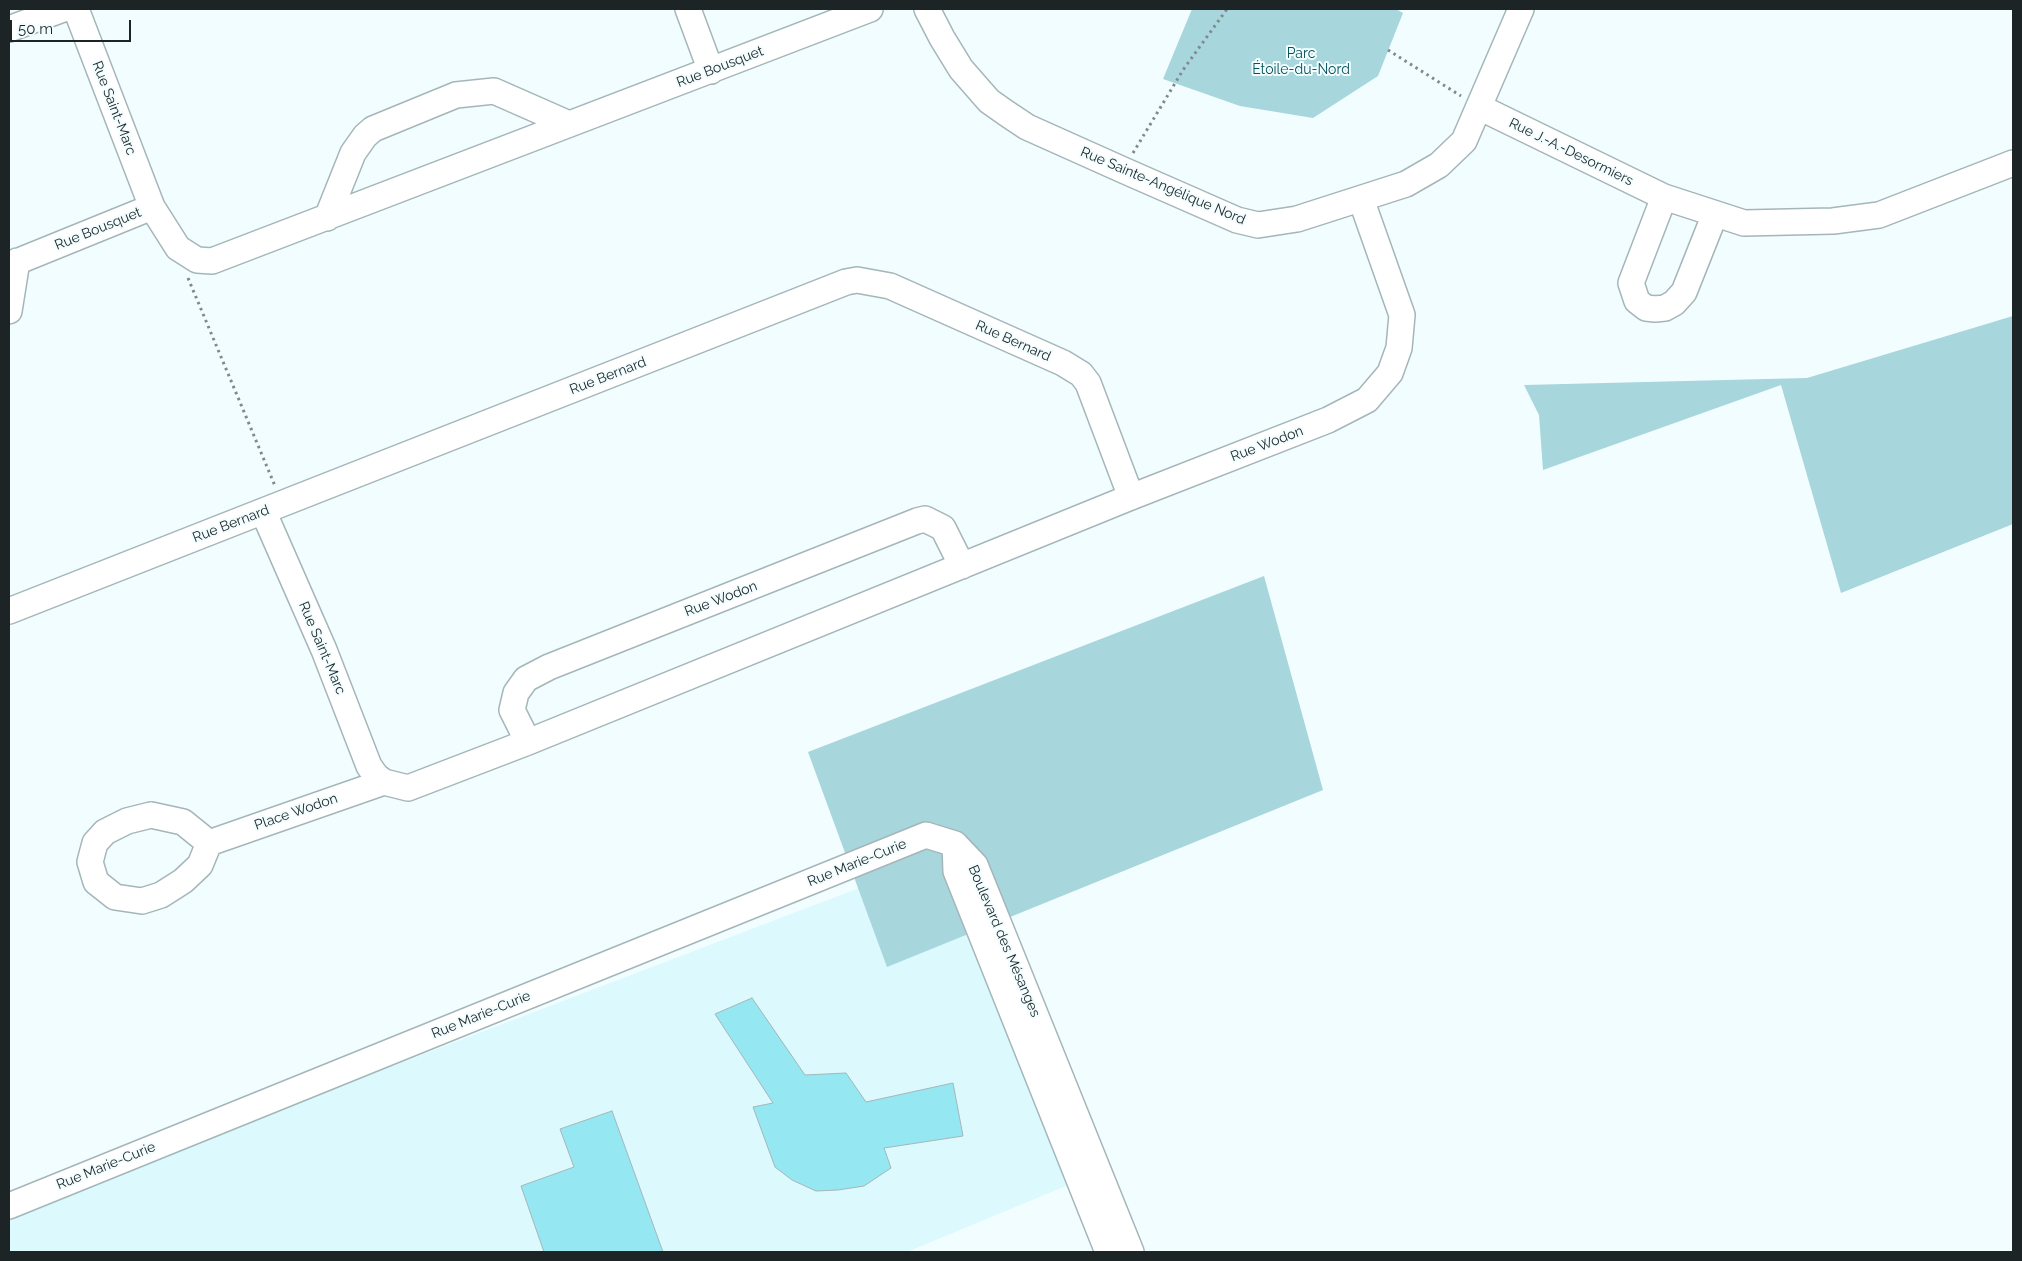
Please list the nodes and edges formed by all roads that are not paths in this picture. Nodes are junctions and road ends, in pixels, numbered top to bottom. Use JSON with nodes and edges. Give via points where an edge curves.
{"nodes":[{"id":1,"x":63,"y":9,"type":"edge"},
{"id":2,"x":76,"y":9,"type":"edge"},
{"id":3,"x":688,"y":9,"type":"edge"},
{"id":4,"x":870,"y":9,"type":"edge"},
{"id":5,"x":927,"y":9,"type":"edge"},
{"id":6,"x":1521,"y":9,"type":"edge"},
{"id":7,"x":9,"y":29,"type":"edge"},
{"id":8,"x":711,"y":71,"type":"junction"},
{"id":9,"x":1479,"y":107,"type":"junction"},
{"id":10,"x":569,"y":124,"type":"junction"},
{"id":11,"x":2013,"y":163,"type":"edge"},
{"id":12,"x":1664,"y":197,"type":"junction"},
{"id":13,"x":1361,"y":199,"type":"junction"},
{"id":14,"x":152,"y":207,"type":"junction"},
{"id":15,"x":1715,"y":214,"type":"junction"},
{"id":16,"x":327,"y":218,"type":"junction"},
{"id":17,"x":13,"y":263,"type":"edge"},
{"id":18,"x":9,"y":310,"type":"edge"},
{"id":19,"x":1131,"y":497,"type":"junction"},
{"id":20,"x":263,"y":511,"type":"junction"},
{"id":21,"x":962,"y":566,"type":"junction"},
{"id":22,"x":9,"y":611,"type":"edge"},
{"id":23,"x":528,"y":742,"type":"junction"},
{"id":24,"x":384,"y":782,"type":"junction"},
{"id":25,"x":209,"y":843,"type":"junction"},
{"id":26,"x":955,"y":844,"type":"junction"},
{"id":27,"x":12,"y":1205,"type":"edge"},
{"id":28,"x":1108,"y":1252,"type":"edge"},
{"id":29,"x":1131,"y":1252,"type":"edge"}],
"edges":[{"from":1,"to":7,"type":"street"},
{"from":2,"to":14,"type":"street","name":"Rue Saint-Marc"},
{"from":3,"to":8,"type":"street"},
{"from":4,"to":8,"type":"street","name":"Rue Bousquet"},
{"from":5,"to":13,"type":"street","name":"Rue Sainte-Angélique Nord","via":[[961,69],[989,101],[1027,126],[1237,220],[1258,225],[1297,219]]},
{"from":6,"to":9,"type":"street","name":"Rue Sainte-Angélique Nord"},
{"from":8,"to":10,"type":"street","name":"Rue Bousquet"},
{"from":9,"to":12,"type":"street","name":"Rue J.-A.-Desormiers"},
{"from":9,"to":13,"type":"street","name":"Rue Sainte-Angélique Nord","via":[[1464,141],[1439,165],[1406,184]]},
{"from":10,"to":16,"type":"street","name":"Rue Bousquet"},
{"from":10,"to":16,"type":"street","via":[[494,91],[456,95],[369,132],[354,153]]},
{"from":11,"to":15,"type":"street","name":"Rue J.-A.-Desormiers","via":[[1879,215],[1833,221],[1744,223]]},
{"from":12,"to":15,"type":"street","name":"Rue J.-A.-Desormiers"},
{"from":12,"to":15,"type":"street","via":[[1631,283],[1638,301],[1646,308],[1665,308],[1684,292]]},
{"from":13,"to":19,"type":"street","name":"Rue Wodon","via":[[1402,315],[1399,348],[1390,373],[1367,400],[1344,413]]},
{"from":14,"to":16,"type":"street","name":"Rue Bousquet","via":[[178,248],[197,260],[212,261]]},
{"from":14,"to":17,"type":"street","name":"Rue Bousquet"},
{"from":17,"to":18,"type":"street","name":"Rue Bousquet"},
{"from":19,"to":20,"type":"street","name":"Rue Bernard","via":[[1088,383],[1081,374],[1064,363],[890,286],[857,280]]},
{"from":19,"to":21,"type":"street","name":"Rue Wodon"},
{"from":20,"to":22,"type":"street","name":"Rue Bernard"},
{"from":20,"to":24,"type":"street","name":"Rue Saint-Marc","via":[[324,650],[369,766]]},
{"from":21,"to":23,"type":"street","name":"Rue Wodon"},
{"from":21,"to":23,"type":"street","name":"Rue Wodon","via":[[943,528],[926,519],[917,521],[549,667],[526,679],[516,693],[512,710]]},
{"from":23,"to":24,"type":"street","name":"Rue Wodon","via":[[408,788]]},
{"from":24,"to":25,"type":"street","name":"Place Wodon"},
{"from":25,"to":25,"type":"street","via":[[183,822],[151,815],[127,821],[105,832],[95,843],[90,862],[96,882],[115,897],[142,902],[162,895],[183,881],[200,865]]},
{"from":26,"to":27,"type":"street","name":"Rue Marie-Curie","via":[[926,836]]},
{"from":26,"to":28,"type":"street","name":"Boulevard des Mésanges","via":[[956,871]]},
{"from":26,"to":29,"type":"street","name":"Boulevard des Mésanges","via":[[975,865]]}]}
